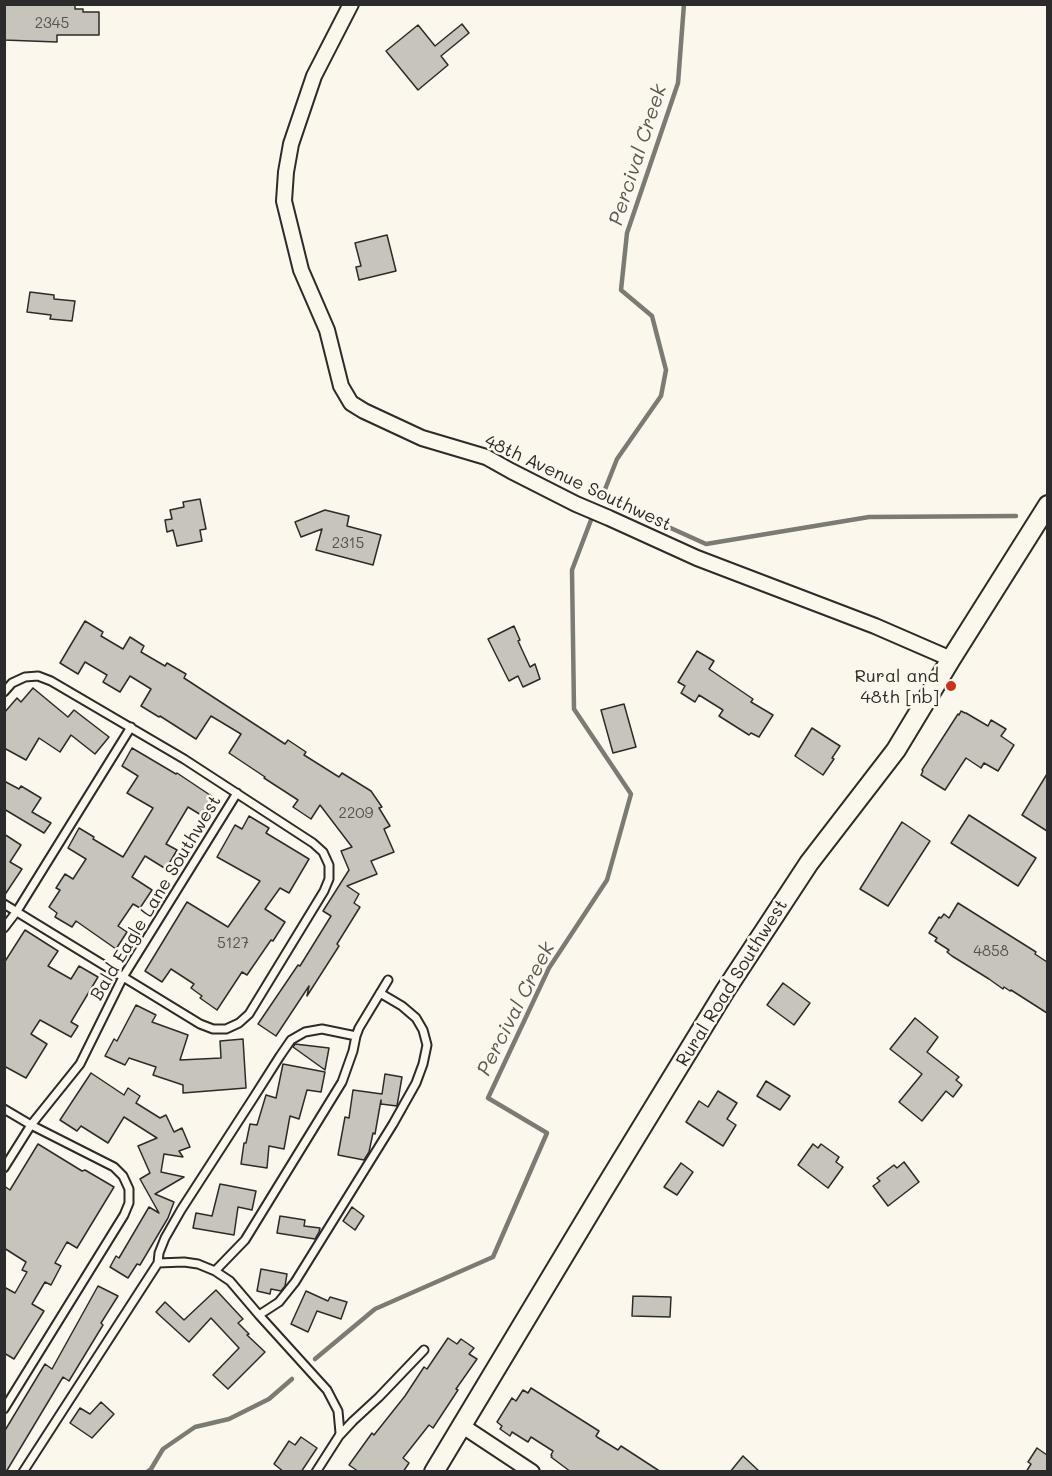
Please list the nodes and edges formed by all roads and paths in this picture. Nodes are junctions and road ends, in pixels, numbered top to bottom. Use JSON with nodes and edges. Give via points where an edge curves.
{"nodes":[{"id":1,"x":351,"y":4,"type":"edge"},
{"id":2,"x":1047,"y":505,"type":"edge"},
{"id":3,"x":951,"y":659,"type":"junction"},
{"id":4,"x":4,"y":692,"type":"edge"},
{"id":5,"x":131,"y":727,"type":"junction"},
{"id":6,"x":237,"y":793,"type":"junction"},
{"id":7,"x":4,"y":903,"type":"edge"},
{"id":8,"x":17,"y":911,"type":"junction"},
{"id":9,"x":4,"y":928,"type":"edge"},
{"id":10,"x":123,"y":977,"type":"junction"},
{"id":11,"x":388,"y":980,"type":"dead end"},
{"id":12,"x":380,"y":993,"type":"junction"},
{"id":13,"x":356,"y":1036,"type":"junction"},
{"id":14,"x":4,"y":1109,"type":"edge"},
{"id":15,"x":31,"y":1125,"type":"junction"},
{"id":16,"x":4,"y":1168,"type":"edge"},
{"id":17,"x":158,"y":1263,"type":"junction"},
{"id":18,"x":215,"y":1270,"type":"junction"},
{"id":19,"x":259,"y":1315,"type":"junction"},
{"id":20,"x":424,"y":1350,"type":"dead end"},
{"id":21,"x":4,"y":1409,"type":"edge"},
{"id":22,"x":461,"y":1425,"type":"junction"},
{"id":23,"x":339,"y":1436,"type":"junction"},
{"id":24,"x":23,"y":1472,"type":"edge"},
{"id":25,"x":316,"y":1472,"type":"edge"},
{"id":26,"x":434,"y":1472,"type":"edge"},
{"id":27,"x":532,"y":1472,"type":"edge"}],
"edges":[{"from":1,"to":3,"type":"street","name":"48th Avenue Southwest","via":[[314,76],[291,144],[284,201],[301,270],[327,330],[341,386],[351,403],[422,438],[486,457],[576,504],[697,558]]},
{"from":2,"to":3,"type":"street","name":"Rural Road Southwest"},
{"from":3,"to":22,"type":"street","name":"Rural Road Southwest","via":[[896,750],[809,863],[725,991]]},
{"from":4,"to":5,"type":"lane","via":[[12,683],[38,676]]},
{"from":5,"to":6,"type":"lane"},
{"from":5,"to":8,"type":"lane"},
{"from":6,"to":10,"type":"lane","name":"Bald Eagle Lane Southwest"},
{"from":6,"to":10,"type":"lane","via":[[313,843],[329,865],[324,891],[249,1014],[226,1029],[213,1029]]},
{"from":7,"to":8,"type":"lane"},
{"from":8,"to":9,"type":"lane"},
{"from":8,"to":10,"type":"lane"},
{"from":10,"to":15,"type":"lane","name":"Bald Eagle Lane Southwest","via":[[80,1064]]},
{"from":11,"to":12,"type":"lane"},
{"from":12,"to":13,"type":"lane"},
{"from":12,"to":19,"type":"lane","via":[[416,1018],[423,1030],[427,1045],[416,1083],[294,1282],[279,1302]]},
{"from":13,"to":17,"type":"lane","via":[[322,1029],[291,1040],[181,1210],[165,1238]]},
{"from":13,"to":18,"type":"lane","via":[[342,1082],[245,1240]]},
{"from":14,"to":15,"type":"lane"},
{"from":15,"to":16,"type":"lane","name":"Bald Eagle Lane Southwest"},
{"from":15,"to":21,"type":"lane","via":[[114,1167],[129,1189],[129,1203]]},
{"from":17,"to":18,"type":"lane","via":[[184,1262]]},
{"from":17,"to":24,"type":"lane"},
{"from":18,"to":19,"type":"lane","via":[[230,1281]]},
{"from":19,"to":23,"type":"lane","via":[[327,1390],[338,1410]]},
{"from":20,"to":23,"type":"lane"},
{"from":22,"to":26,"type":"street","name":"Rural Road Southwest"},
{"from":22,"to":27,"type":"street"},
{"from":23,"to":25,"type":"lane"}]}
